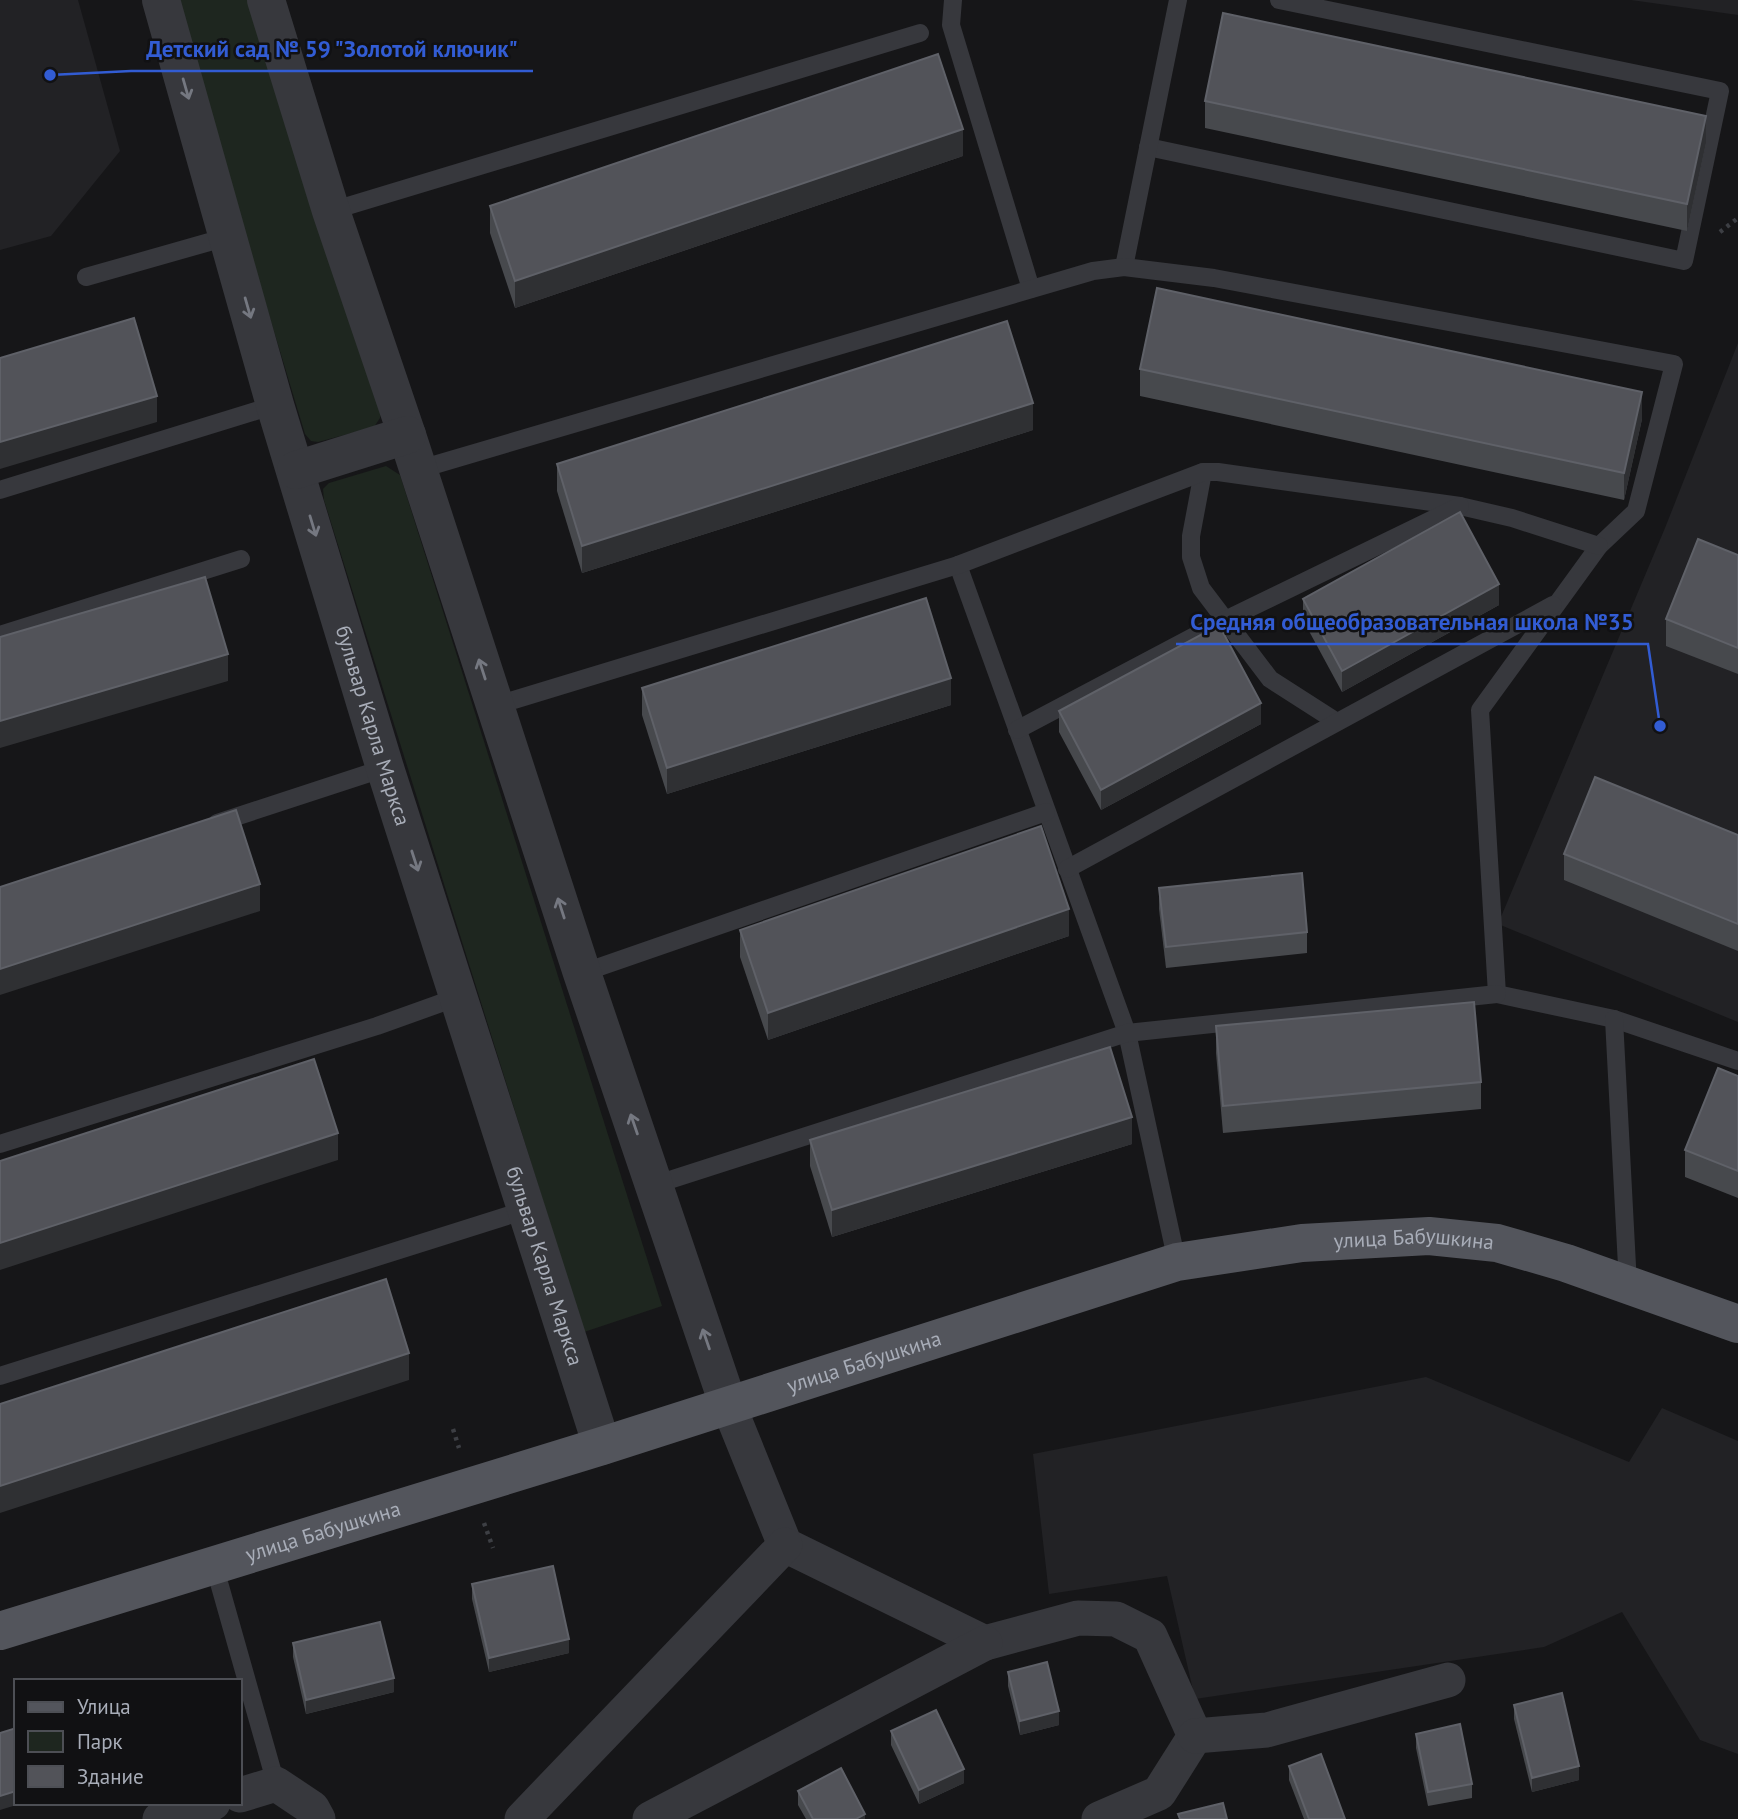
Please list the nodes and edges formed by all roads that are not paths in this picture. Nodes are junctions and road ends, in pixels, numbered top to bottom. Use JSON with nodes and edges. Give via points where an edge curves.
{"nodes":[{"id":1,"x":161,"y":0,"type":"edge"},
{"id":2,"x":266,"y":0,"type":"edge"},
{"id":3,"x":953,"y":0,"type":"edge"},
{"id":4,"x":1178,"y":0,"type":"edge"},
{"id":5,"x":1279,"y":0,"type":"edge"},
{"id":6,"x":920,"y":33,"type":"dead end"},
{"id":7,"x":1149,"y":147,"type":"junction"},
{"id":8,"x":331,"y":211,"type":"junction"},
{"id":9,"x":228,"y":237,"type":"junction"},
{"id":10,"x":1124,"y":267,"type":"junction"},
{"id":11,"x":86,"y":277,"type":"dead end"},
{"id":12,"x":1031,"y":289,"type":"junction"},
{"id":13,"x":275,"y":405,"type":"junction"},
{"id":14,"x":412,"y":452,"type":"junction"},
{"id":15,"x":296,"y":470,"type":"junction"},
{"id":16,"x":1203,"y":472,"type":"junction"},
{"id":17,"x":0,"y":491,"type":"edge"},
{"id":18,"x":1460,"y":506,"type":"junction"},
{"id":19,"x":1599,"y":546,"type":"junction"},
{"id":20,"x":241,"y":558,"type":"dead end"},
{"id":21,"x":958,"y":565,"type":"junction"},
{"id":22,"x":1558,"y":601,"type":"junction"},
{"id":23,"x":1225,"y":620,"type":"junction"},
{"id":24,"x":0,"y":635,"type":"edge"},
{"id":25,"x":495,"y":706,"type":"junction"},
{"id":26,"x":1337,"y":722,"type":"junction"},
{"id":27,"x":1017,"y":730,"type":"junction"},
{"id":28,"x":385,"y":768,"type":"junction"},
{"id":29,"x":1046,"y":812,"type":"junction"},
{"id":30,"x":197,"y":830,"type":"edge"},
{"id":31,"x":1067,"y":869,"type":"junction"},
{"id":32,"x":582,"y":973,"type":"junction"},
{"id":33,"x":1497,"y":994,"type":"junction"},
{"id":34,"x":458,"y":997,"type":"junction"},
{"id":35,"x":1614,"y":1019,"type":"junction"},
{"id":36,"x":1127,"y":1033,"type":"junction"},
{"id":37,"x":1738,"y":1061,"type":"edge"},
{"id":38,"x":0,"y":1144,"type":"edge"},
{"id":39,"x":654,"y":1185,"type":"junction"},
{"id":40,"x":526,"y":1210,"type":"junction"},
{"id":41,"x":1178,"y":1262,"type":"junction"},
{"id":42,"x":1628,"y":1285,"type":"junction"},
{"id":43,"x":1738,"y":1324,"type":"edge"},
{"id":44,"x":0,"y":1376,"type":"edge"},
{"id":45,"x":728,"y":1404,"type":"junction"},
{"id":46,"x":602,"y":1446,"type":"junction"},
{"id":47,"x":785,"y":1545,"type":"junction"},
{"id":48,"x":214,"y":1565,"type":"junction"},
{"id":49,"x":0,"y":1631,"type":"edge"},
{"id":50,"x":985,"y":1643,"type":"junction"},
{"id":51,"x":1448,"y":1680,"type":"dead end"},
{"id":52,"x":1195,"y":1736,"type":"junction"},
{"id":53,"x":276,"y":1784,"type":"junction"},
{"id":54,"x":242,"y":1794,"type":"edge"},
{"id":55,"x":206,"y":1805,"type":"edge"},
{"id":56,"x":160,"y":1819,"type":"edge"},
{"id":57,"x":318,"y":1819,"type":"edge"},
{"id":58,"x":522,"y":1819,"type":"edge"},
{"id":59,"x":650,"y":1819,"type":"edge"},
{"id":60,"x":1099,"y":1819,"type":"edge"}],
"edges":[{"from":1,"to":9,"type":"street","name":"бульвар Карла Маркса","one_way":true},
{"from":2,"to":8,"type":"street"},
{"from":3,"to":12,"type":"lane","via":[[951,25]]},
{"from":4,"to":7,"type":"lane"},
{"from":5,"to":7,"type":"lane","via":[[1720,91],[1684,261]]},
{"from":6,"to":8,"type":"lane"},
{"from":7,"to":10,"type":"lane"},
{"from":8,"to":14,"type":"street"},
{"from":9,"to":11,"type":"lane"},
{"from":9,"to":13,"type":"street","name":"бульвар Карла Маркса","one_way":true},
{"from":10,"to":12,"type":"lane"},
{"from":10,"to":19,"type":"lane","via":[[1214,278],[1674,364],[1636,512]]},
{"from":12,"to":14,"type":"lane"},
{"from":13,"to":15,"type":"street","name":"бульвар Карла Маркса"},
{"from":13,"to":17,"type":"lane"},
{"from":14,"to":15,"type":"street"},
{"from":25,"to":14,"type":"street","one_way":true},
{"from":15,"to":28,"type":"street","name":"бульвар Карла Маркса","one_way":true},
{"from":16,"to":18,"type":"lane"},
{"from":16,"to":21,"type":"lane"},
{"from":16,"to":23,"type":"lane","via":[[1191,557],[1201,588]]},
{"from":18,"to":19,"type":"lane"},
{"from":18,"to":23,"type":"lane"},
{"from":19,"to":22,"type":"lane"},
{"from":20,"to":24,"type":"lane"},
{"from":21,"to":25,"type":"lane"},
{"from":21,"to":27,"type":"lane"},
{"from":22,"to":26,"type":"lane"},
{"from":22,"to":33,"type":"lane","via":[[1480,710]]},
{"from":23,"to":26,"type":"lane","via":[[1270,679]]},
{"from":23,"to":27,"type":"lane"},
{"from":32,"to":25,"type":"street","one_way":true},
{"from":26,"to":31,"type":"lane"},
{"from":27,"to":29,"type":"lane"},
{"from":28,"to":30,"type":"lane"},
{"from":28,"to":34,"type":"street","name":"бульвар Карла Маркса","one_way":true},
{"from":29,"to":31,"type":"lane"},
{"from":29,"to":32,"type":"lane"},
{"from":31,"to":36,"type":"lane"},
{"from":39,"to":32,"type":"street","one_way":true},
{"from":33,"to":35,"type":"lane"},
{"from":33,"to":36,"type":"lane"},
{"from":34,"to":38,"type":"lane"},
{"from":34,"to":40,"type":"street","name":"бульвар Карла Маркса"},
{"from":35,"to":37,"type":"lane"},
{"from":35,"to":42,"type":"lane"},
{"from":36,"to":39,"type":"lane"},
{"from":36,"to":41,"type":"lane"},
{"from":45,"to":39,"type":"street","one_way":true},
{"from":40,"to":44,"type":"lane"},
{"from":40,"to":46,"type":"street","name":"бульвар Карла Маркса"},
{"from":41,"to":42,"type":"main road","name":"улица Бабушкина","via":[[1302,1243],[1429,1236],[1497,1243]]},
{"from":41,"to":45,"type":"main road","name":"улица Бабушкина"},
{"from":42,"to":43,"type":"main road","name":"улица Бабушкина"},
{"from":45,"to":46,"type":"main road","name":"улица Бабушкина"},
{"from":45,"to":47,"type":"street"},
{"from":46,"to":48,"type":"main road","name":"улица Бабушкина"},
{"from":47,"to":50,"type":"street"},
{"from":47,"to":58,"type":"street"},
{"from":48,"to":49,"type":"main road","name":"улица Бабушкина"},
{"from":48,"to":53,"type":"lane"},
{"from":50,"to":52,"type":"street","via":[[1078,1618],[1116,1619],[1150,1636]]},
{"from":50,"to":59,"type":"street"},
{"from":51,"to":52,"type":"street","via":[[1267,1730]]},
{"from":52,"to":60,"type":"street","via":[[1158,1793]]},
{"from":53,"to":54,"type":"street"},
{"from":53,"to":57,"type":"street","via":[[312,1808]]},
{"from":55,"to":56,"type":"street"}]}
